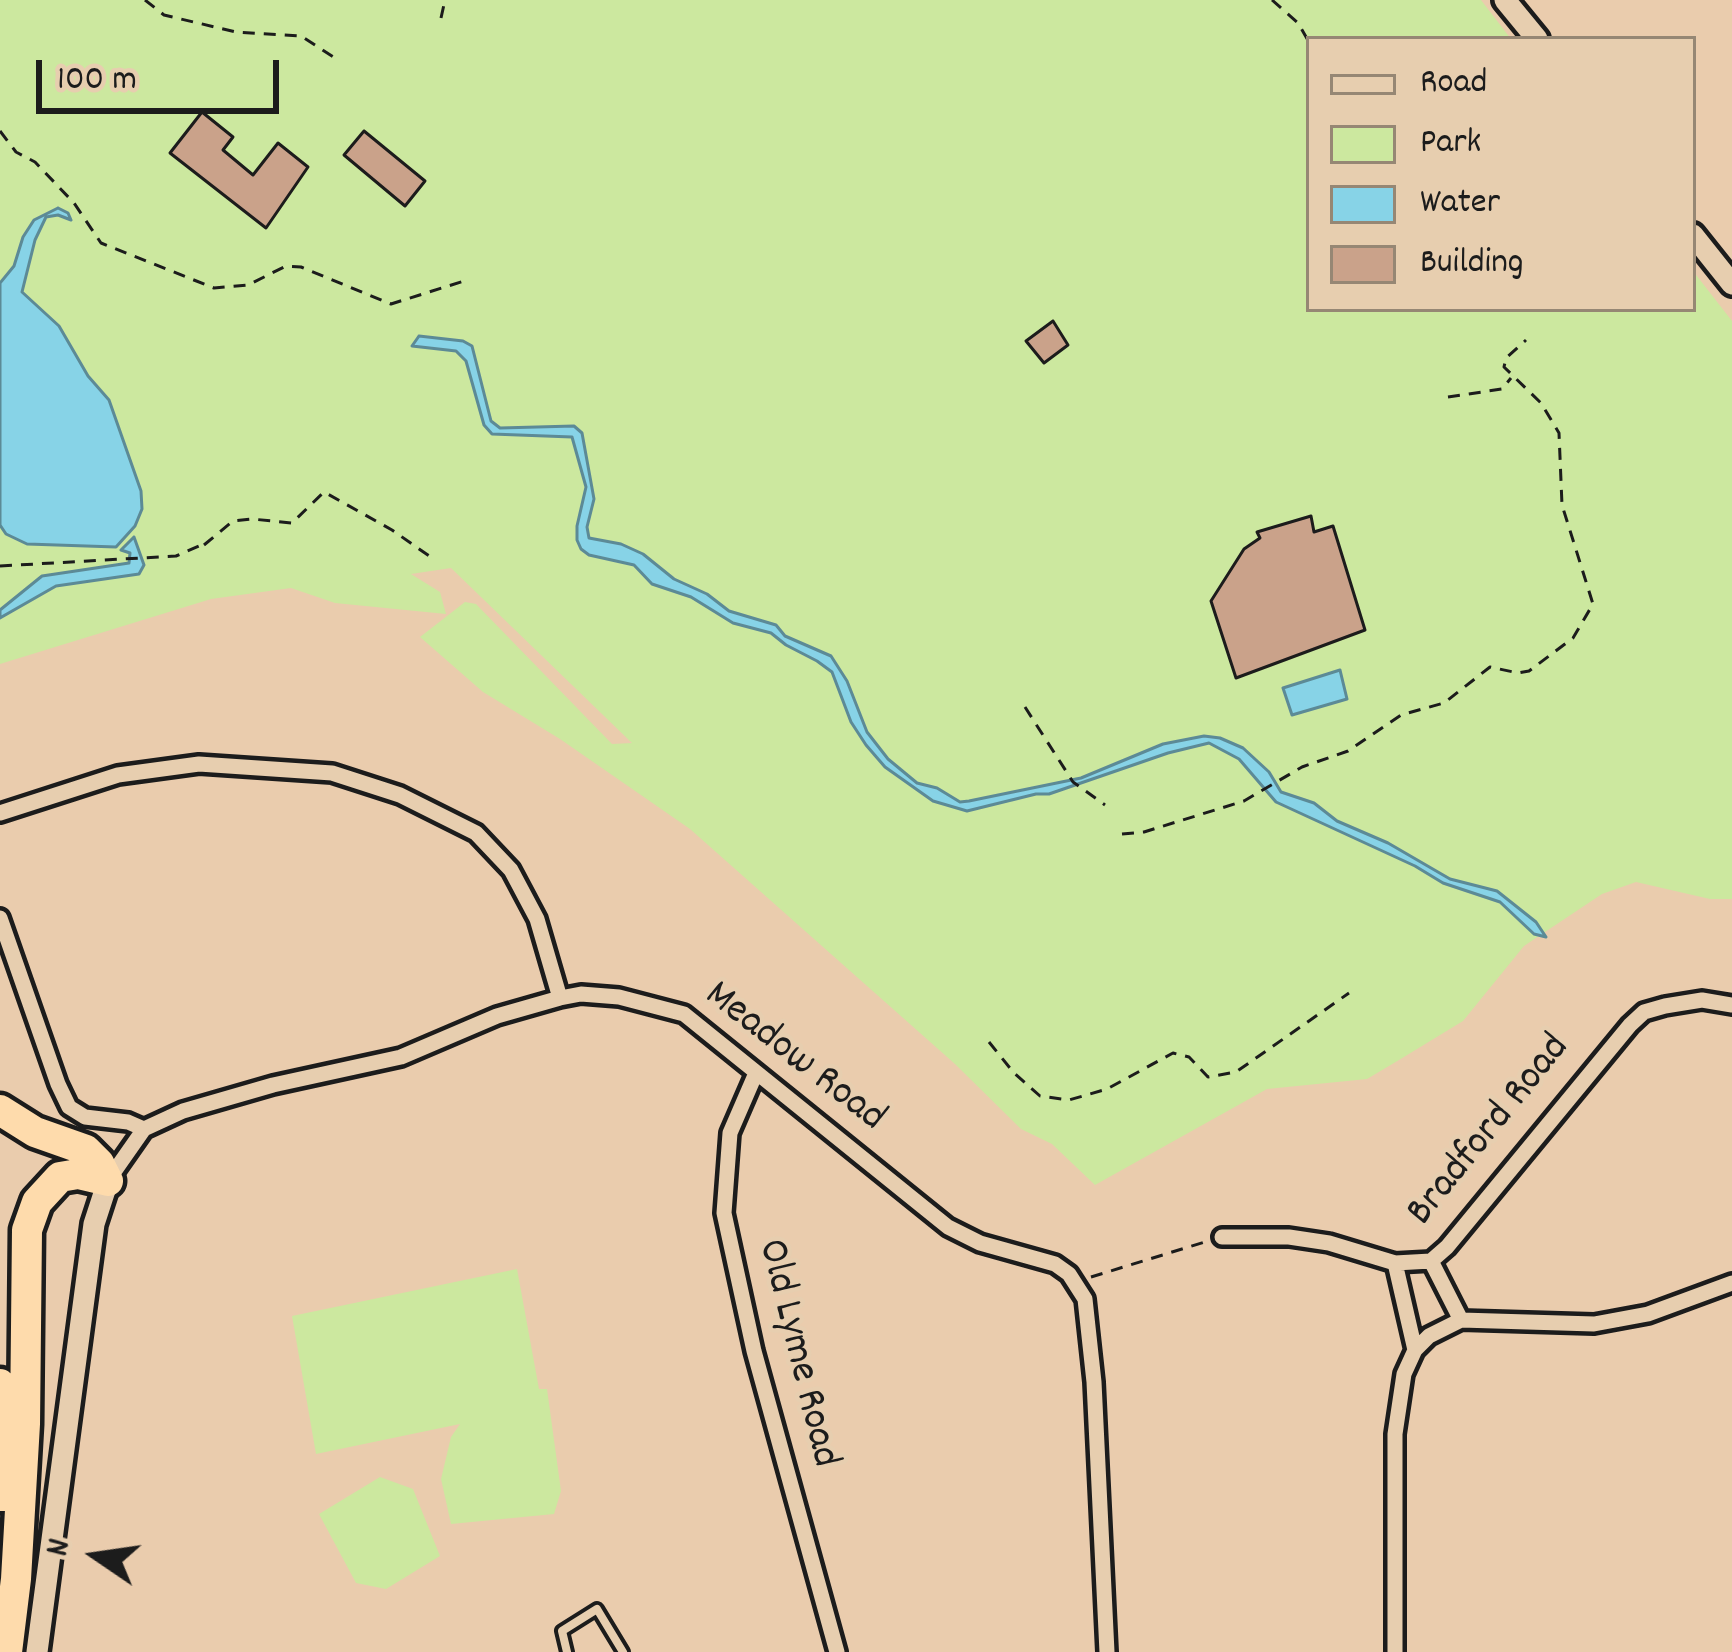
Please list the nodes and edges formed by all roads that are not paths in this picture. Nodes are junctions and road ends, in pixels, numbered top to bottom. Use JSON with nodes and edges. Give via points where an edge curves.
{"nodes":[{"id":1,"x":1505,"y":0,"type":"edge"},
{"id":2,"x":1535,"y":36,"type":"edge"},
{"id":3,"x":1696,"y":239,"type":"edge"},
{"id":4,"x":1732,"y":284,"type":"edge"},
{"id":5,"x":0,"y":813,"type":"edge"},
{"id":6,"x":0,"y":918,"type":"edge"},
{"id":7,"x":560,"y":998,"type":"junction"},
{"id":8,"x":1732,"y":1005,"type":"edge"},
{"id":9,"x":756,"y":1072,"type":"junction"},
{"id":10,"x":0,"y":1110,"type":"edge"},
{"id":11,"x":144,"y":1130,"type":"junction"},
{"id":12,"x":108,"y":1181,"type":"junction"},
{"id":13,"x":1222,"y":1237,"type":"road end"},
{"id":14,"x":1431,"y":1261,"type":"junction"},
{"id":15,"x":1395,"y":1263,"type":"junction"},
{"id":16,"x":1732,"y":1283,"type":"edge"},
{"id":17,"x":1461,"y":1320,"type":"junction"},
{"id":18,"x":1415,"y":1350,"type":"junction"},
{"id":19,"x":0,"y":1384,"type":"edge"},
{"id":20,"x":4,"y":1652,"type":"edge"},
{"id":21,"x":37,"y":1652,"type":"edge"},
{"id":22,"x":567,"y":1652,"type":"edge"},
{"id":23,"x":623,"y":1652,"type":"edge"},
{"id":24,"x":837,"y":1652,"type":"edge"},
{"id":25,"x":1107,"y":1652,"type":"edge"},
{"id":26,"x":1395,"y":1652,"type":"edge"}],
"edges":[{"from":1,"to":2,"type":"street"},
{"from":3,"to":4,"type":"street"},
{"from":5,"to":7,"type":"street","via":[[118,775],[199,764],[332,773],[400,795],[476,832],[511,870],[538,919]]},
{"from":6,"to":11,"type":"street","via":[[69,1107]]},
{"from":7,"to":9,"type":"street","name":"Meadow Road","via":[[663,1006]]},
{"from":7,"to":11,"type":"street","name":"Meadow Road","via":[[401,1057],[211,1101]]},
{"from":8,"to":14,"type":"street","name":"Bradford Road","via":[[1665,1006],[1630,1024]]},
{"from":9,"to":24,"type":"street","name":"Old Lyme Road","via":[[730,1133],[724,1213]]},
{"from":9,"to":25,"type":"street","name":"Meadow Road","via":[[948,1227],[1055,1264],[1085,1299]]},
{"from":10,"to":12,"type":"highway","via":[[86,1150]]},
{"from":11,"to":12,"type":"street"},
{"from":12,"to":20,"type":"highway","via":[[59,1177],[27,1230],[26,1406]]},
{"from":12,"to":21,"type":"street","via":[[94,1224]]},
{"from":13,"to":15,"type":"street","via":[[1329,1243]]},
{"from":14,"to":15,"type":"street","name":"Bradford Road"},
{"from":14,"to":17,"type":"street"},
{"from":15,"to":18,"type":"street","name":"Bradford Road"},
{"from":16,"to":17,"type":"street","via":[[1594,1324]]},
{"from":17,"to":18,"type":"street"},
{"from":18,"to":26,"type":"street","name":"Bradford Road","via":[[1394,1434]]},
{"from":19,"to":20,"type":"highway"},
{"from":22,"to":23,"type":"lane","via":[[562,1630],[597,1609]]}]}
